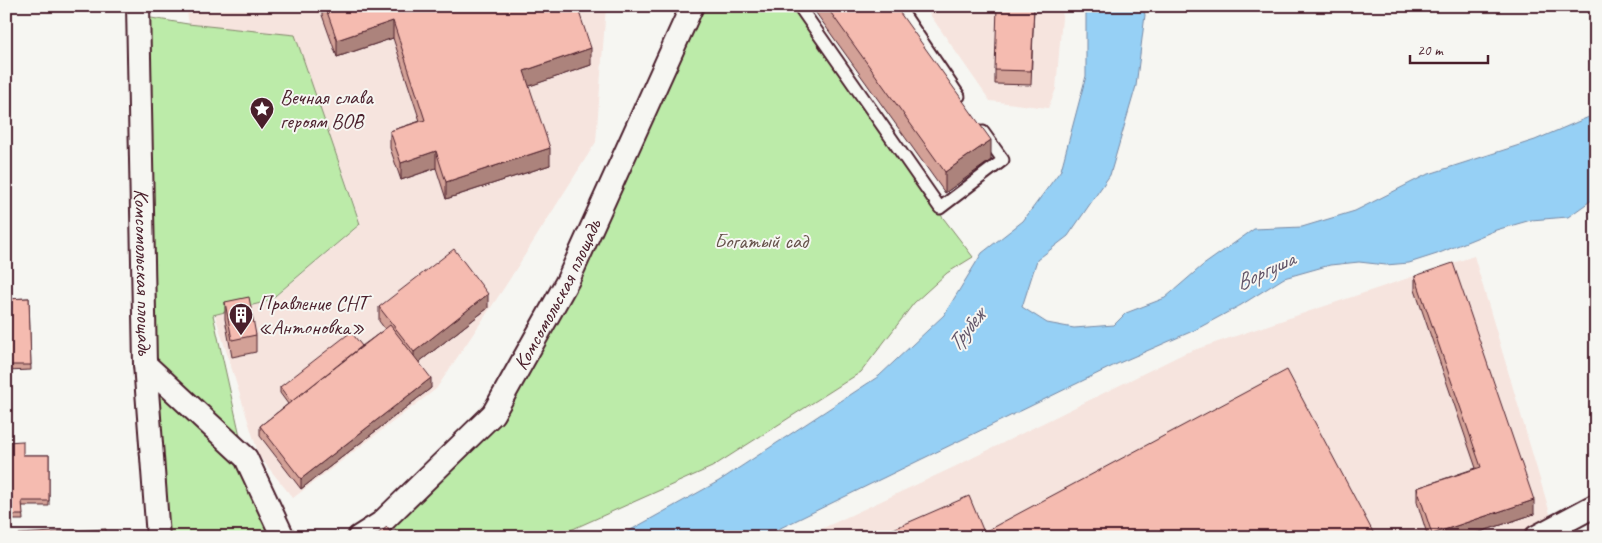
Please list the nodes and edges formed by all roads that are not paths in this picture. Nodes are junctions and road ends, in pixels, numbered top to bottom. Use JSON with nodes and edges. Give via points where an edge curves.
{"nodes":[{"id":1,"x":138,"y":6,"type":"edge"},
{"id":2,"x":692,"y":6,"type":"edge"},
{"id":3,"x":799,"y":6,"type":"edge"},
{"id":4,"x":898,"y":6,"type":"edge"},
{"id":5,"x":964,"y":103,"type":"edge"},
{"id":6,"x":975,"y":120,"type":"edge"},
{"id":7,"x":145,"y":364,"type":"junction"},
{"id":8,"x":1596,"y":505,"type":"edge"},
{"id":9,"x":1569,"y":529,"type":"edge"},
{"id":10,"x":158,"y":537,"type":"edge"},
{"id":11,"x":283,"y":537,"type":"edge"},
{"id":12,"x":359,"y":537,"type":"edge"},
{"id":13,"x":1536,"y":537,"type":"edge"}],
"edges":[{"from":1,"to":7,"type":"street","name":"Комсомольская площадь"},
{"from":2,"to":12,"type":"street","name":"Комсомольская площадь","via":[[568,280],[493,414],[381,523]]},
{"from":3,"to":6,"type":"lane","via":[[940,208],[1002,160]]},
{"from":4,"to":5,"type":"lane"},
{"from":7,"to":10,"type":"street","name":"Комсомольская площадь"},
{"from":7,"to":11,"type":"street","via":[[246,458]]},
{"from":8,"to":9,"type":"street"},
{"from":9,"to":13,"type":"street"}]}
